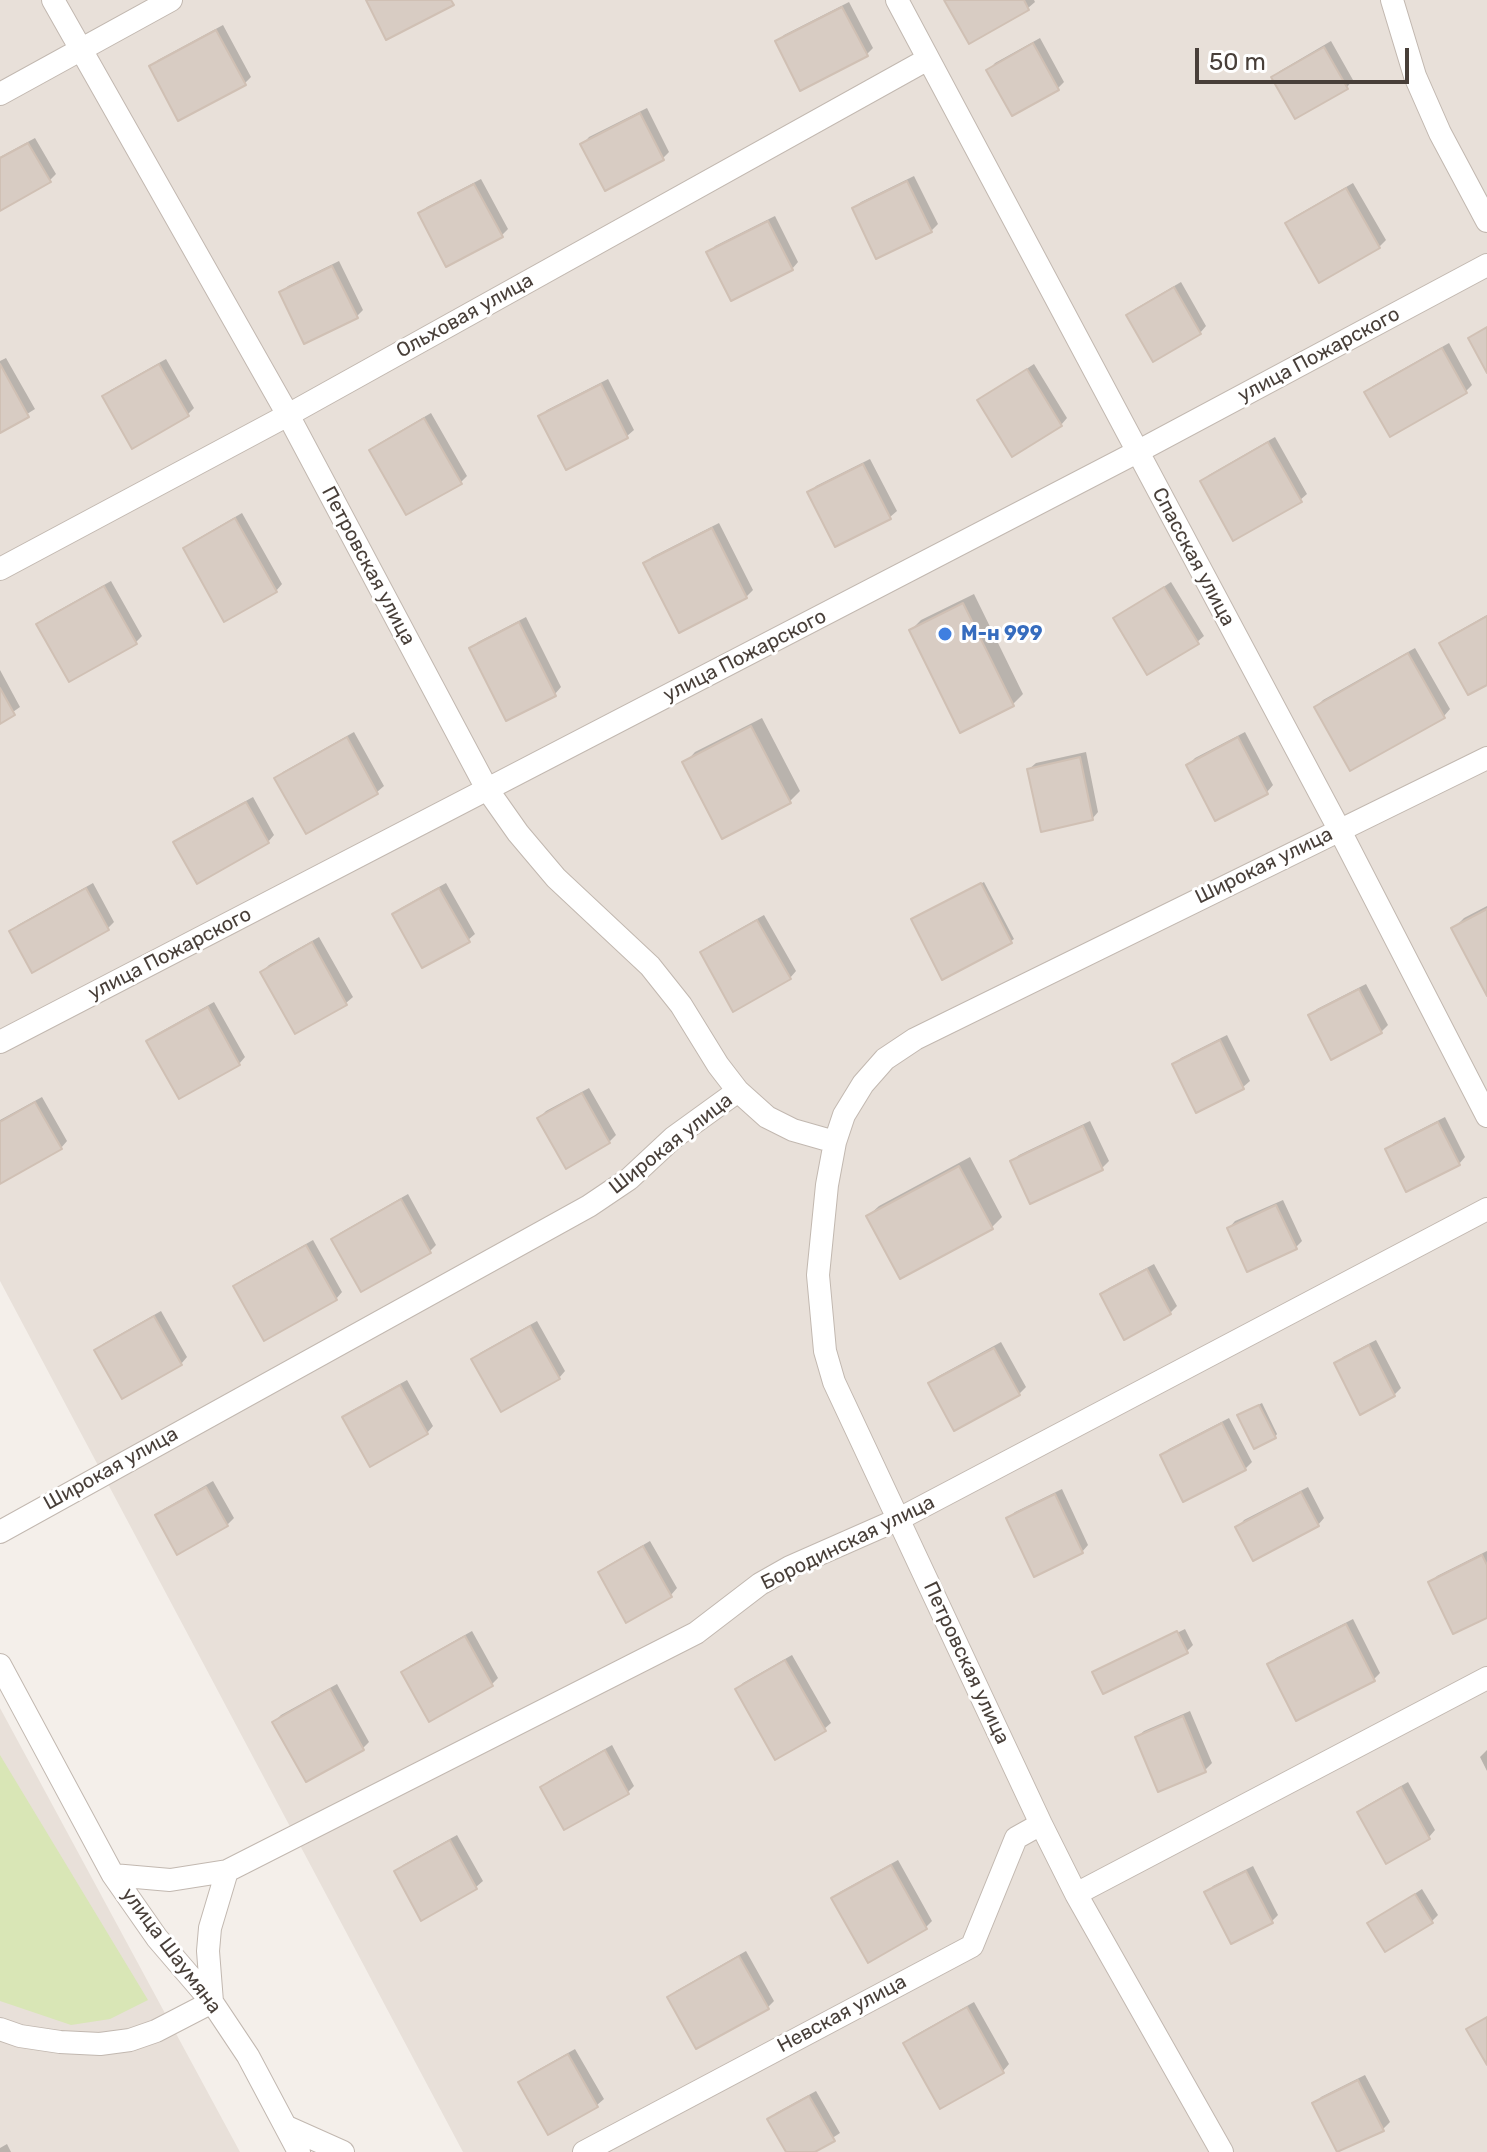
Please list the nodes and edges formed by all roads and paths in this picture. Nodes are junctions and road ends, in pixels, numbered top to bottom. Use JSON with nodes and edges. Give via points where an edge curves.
{"nodes":[{"id":1,"x":53,"y":0,"type":"edge"},
{"id":2,"x":171,"y":0,"type":"edge"},
{"id":3,"x":897,"y":0,"type":"edge"},
{"id":4,"x":1392,"y":0,"type":"edge"},
{"id":5,"x":80,"y":50,"type":"junction"},
{"id":6,"x":928,"y":59,"type":"junction"},
{"id":7,"x":0,"y":94,"type":"edge"},
{"id":8,"x":1487,"y":221,"type":"edge"},
{"id":9,"x":1487,"y":265,"type":"edge"},
{"id":10,"x":288,"y":415,"type":"junction"},
{"id":11,"x":1137,"y":452,"type":"junction"},
{"id":12,"x":0,"y":569,"type":"edge"},
{"id":13,"x":1487,"y":758,"type":"edge"},
{"id":14,"x":487,"y":789,"type":"junction"},
{"id":15,"x":1339,"y":829,"type":"junction"},
{"id":16,"x":0,"y":1042,"type":"edge"},
{"id":17,"x":738,"y":1091,"type":"junction"},
{"id":18,"x":1487,"y":1116,"type":"edge"},
{"id":19,"x":835,"y":1142,"type":"junction"},
{"id":20,"x":1487,"y":1209,"type":"edge"},
{"id":21,"x":899,"y":1519,"type":"junction"},
{"id":22,"x":0,"y":1532,"type":"edge"},
{"id":23,"x":0,"y":1665,"type":"edge"},
{"id":24,"x":1487,"y":1678,"type":"edge"},
{"id":25,"x":1041,"y":1824,"type":"junction"},
{"id":26,"x":227,"y":1871,"type":"junction"},
{"id":27,"x":113,"y":1875,"type":"junction"},
{"id":28,"x":1076,"y":1894,"type":"junction"},
{"id":29,"x":212,"y":2002,"type":"junction"},
{"id":30,"x":0,"y":2029,"type":"edge"},
{"id":31,"x":287,"y":2127,"type":"junction"},
{"id":32,"x":299,"y":2152,"type":"edge"},
{"id":33,"x":343,"y":2152,"type":"edge"},
{"id":34,"x":584,"y":2152,"type":"edge"},
{"id":35,"x":1222,"y":2152,"type":"edge"}],
"edges":[{"from":1,"to":5,"type":"street","name":"Петровская улица"},
{"from":2,"to":5,"type":"street"},
{"from":3,"to":6,"type":"street","name":"Спасская улица"},
{"from":4,"to":8,"type":"street","via":[[1421,90]]},
{"from":5,"to":7,"type":"street"},
{"from":5,"to":10,"type":"street","name":"Петровская улица"},
{"from":6,"to":10,"type":"street","name":"Ольховая улица"},
{"from":6,"to":11,"type":"street","name":"Спасская улица"},
{"from":9,"to":11,"type":"street","name":"улица Пожарского"},
{"from":10,"to":12,"type":"street","name":"Ольховая улица"},
{"from":10,"to":14,"type":"street","name":"Петровская улица"},
{"from":11,"to":14,"type":"street","name":"улица Пожарского"},
{"from":11,"to":15,"type":"street","name":"Спасская улица"},
{"from":13,"to":15,"type":"street","name":"Широкая улица"},
{"from":14,"to":16,"type":"street","name":"улица Пожарского"},
{"from":14,"to":17,"type":"street","name":"Петровская улица","via":[[556,878],[650,966]]},
{"from":15,"to":18,"type":"street","name":"Спасская улица"},
{"from":15,"to":19,"type":"street","name":"Широкая улица","via":[[915,1039],[885,1059],[863,1084]]},
{"from":17,"to":19,"type":"street","name":"Широкая улица","via":[[767,1117]]},
{"from":17,"to":22,"type":"street","name":"Широкая улица","via":[[589,1206]]},
{"from":19,"to":21,"type":"street","name":"Петровская улица","via":[[818,1275],[825,1351],[834,1382]]},
{"from":20,"to":21,"type":"street","name":"Бородинская улица"},
{"from":21,"to":25,"type":"street","name":"Петровская улица"},
{"from":21,"to":26,"type":"street","name":"Бородинская улица","via":[[790,1567],[696,1633]]},
{"from":23,"to":27,"type":"street","name":"улица Шаумяна"},
{"from":24,"to":28,"type":"street"},
{"from":25,"to":28,"type":"street","name":"Петровская улица"},
{"from":25,"to":34,"type":"street","name":"Невская улица","via":[[1016,1838],[972,1946]]},
{"from":26,"to":27,"type":"street","name":"Бородинская улица","via":[[170,1880]]},
{"from":26,"to":29,"type":"street","via":[[210,1928]]},
{"from":27,"to":29,"type":"street","name":"улица Шаумяна","via":[[157,1938]]},
{"from":28,"to":35,"type":"street","name":"Петровская улица"},
{"from":29,"to":30,"type":"street","via":[[156,2031],[100,2044]]},
{"from":29,"to":31,"type":"street","name":"улица Шаумяна"},
{"from":31,"to":32,"type":"street","name":"улица Шаумяна"},
{"from":31,"to":33,"type":"street"}]}
